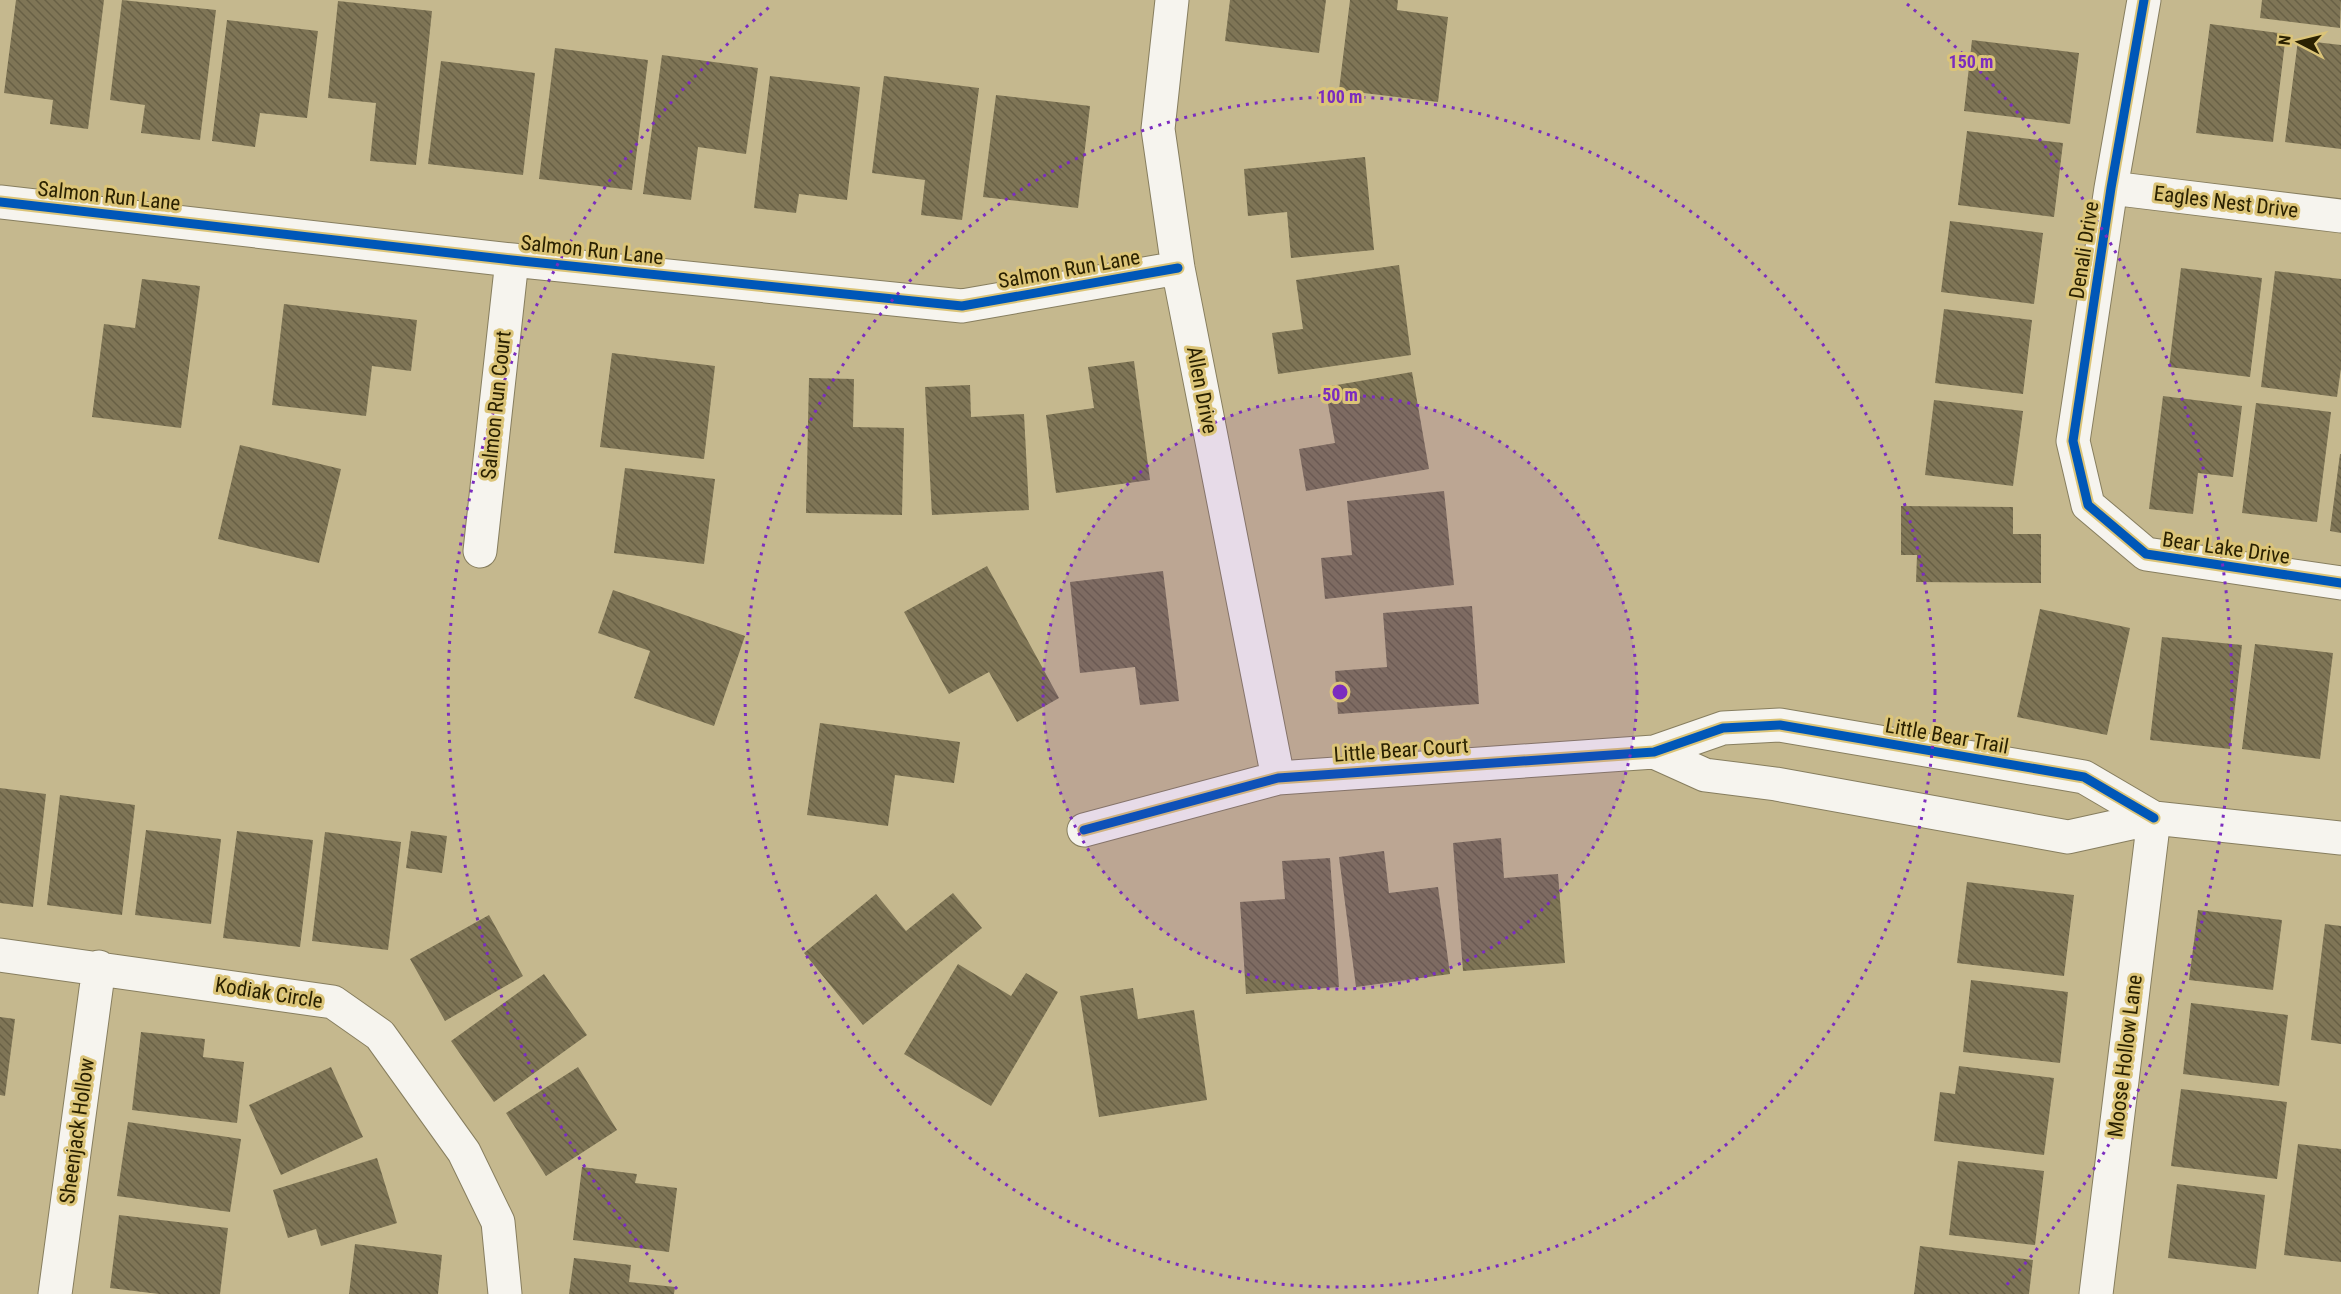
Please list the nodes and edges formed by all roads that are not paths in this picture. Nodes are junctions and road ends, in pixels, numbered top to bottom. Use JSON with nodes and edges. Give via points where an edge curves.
{"nodes":[{"id":1,"x":1172,"y":0,"type":"edge"},
{"id":2,"x":2144,"y":0,"type":"edge"},
{"id":3,"x":2111,"y":188,"type":"junction"},
{"id":4,"x":0,"y":202,"type":"edge"},
{"id":5,"x":2341,"y":216,"type":"edge"},
{"id":6,"x":512,"y":260,"type":"junction"},
{"id":7,"x":1178,"y":268,"type":"junction"},
{"id":8,"x":2088,"y":505,"type":"joint"},
{"id":9,"x":480,"y":551,"type":"dead end"},
{"id":10,"x":2341,"y":583,"type":"edge"},
{"id":11,"x":1723,"y":728,"type":"joint"},
{"id":12,"x":1654,"y":752,"type":"junction"},
{"id":13,"x":1278,"y":778,"type":"junction"},
{"id":14,"x":1731,"y":778,"type":"joint"},
{"id":15,"x":2154,"y":818,"type":"junction"},
{"id":16,"x":1084,"y":830,"type":"dead end"},
{"id":17,"x":2341,"y":838,"type":"edge"},
{"id":18,"x":0,"y":955,"type":"edge"},
{"id":19,"x":99,"y":967,"type":"junction"},
{"id":20,"x":55,"y":1294,"type":"edge"},
{"id":21,"x":505,"y":1294,"type":"edge"},
{"id":22,"x":2096,"y":1294,"type":"edge"}],
"edges":[{"from":1,"to":7,"type":"street","name":"Allen Drive","via":[[1158,129]]},
{"from":2,"to":3,"type":"street","name":"Denali Drive"},
{"from":3,"to":5,"type":"street","name":"Eagles Nest Drive"},
{"from":3,"to":8,"type":"street","name":"Denali Drive","via":[[2073,441]]},
{"from":4,"to":6,"type":"street","name":"Salmon Run Lane"},
{"from":6,"to":7,"type":"street","name":"Salmon Run Lane","via":[[962,306]]},
{"from":6,"to":9,"type":"street","name":"Salmon Run Court"},
{"from":7,"to":13,"type":"street","name":"Allen Drive"},
{"from":8,"to":10,"type":"street","name":"Bear Lake Drive","via":[[2146,554]]},
{"from":11,"to":12,"type":"street","name":"Little Bear Court"},
{"from":11,"to":15,"type":"street","name":"Little Bear Trail","via":[[1780,725],[2084,777]]},
{"from":12,"to":13,"type":"street","name":"Little Bear Court"},
{"from":12,"to":14,"type":"street","name":"Little Bear Court","via":[[1705,775]]},
{"from":13,"to":16,"type":"street","name":"Little Bear Court"},
{"from":14,"to":15,"type":"street","name":"Little Bear Trail","via":[[2068,837]]},
{"from":15,"to":17,"type":"street","name":"Little Bear Trail"},
{"from":15,"to":22,"type":"street","name":"Moose Hollow Lane"},
{"from":18,"to":19,"type":"street","name":"Kodiak Circle"},
{"from":19,"to":20,"type":"street","name":"Sheenjack Hollow"},
{"from":19,"to":21,"type":"street","name":"Kodiak Circle","via":[[333,1002],[380,1035],[464,1152],[498,1222]]}]}
